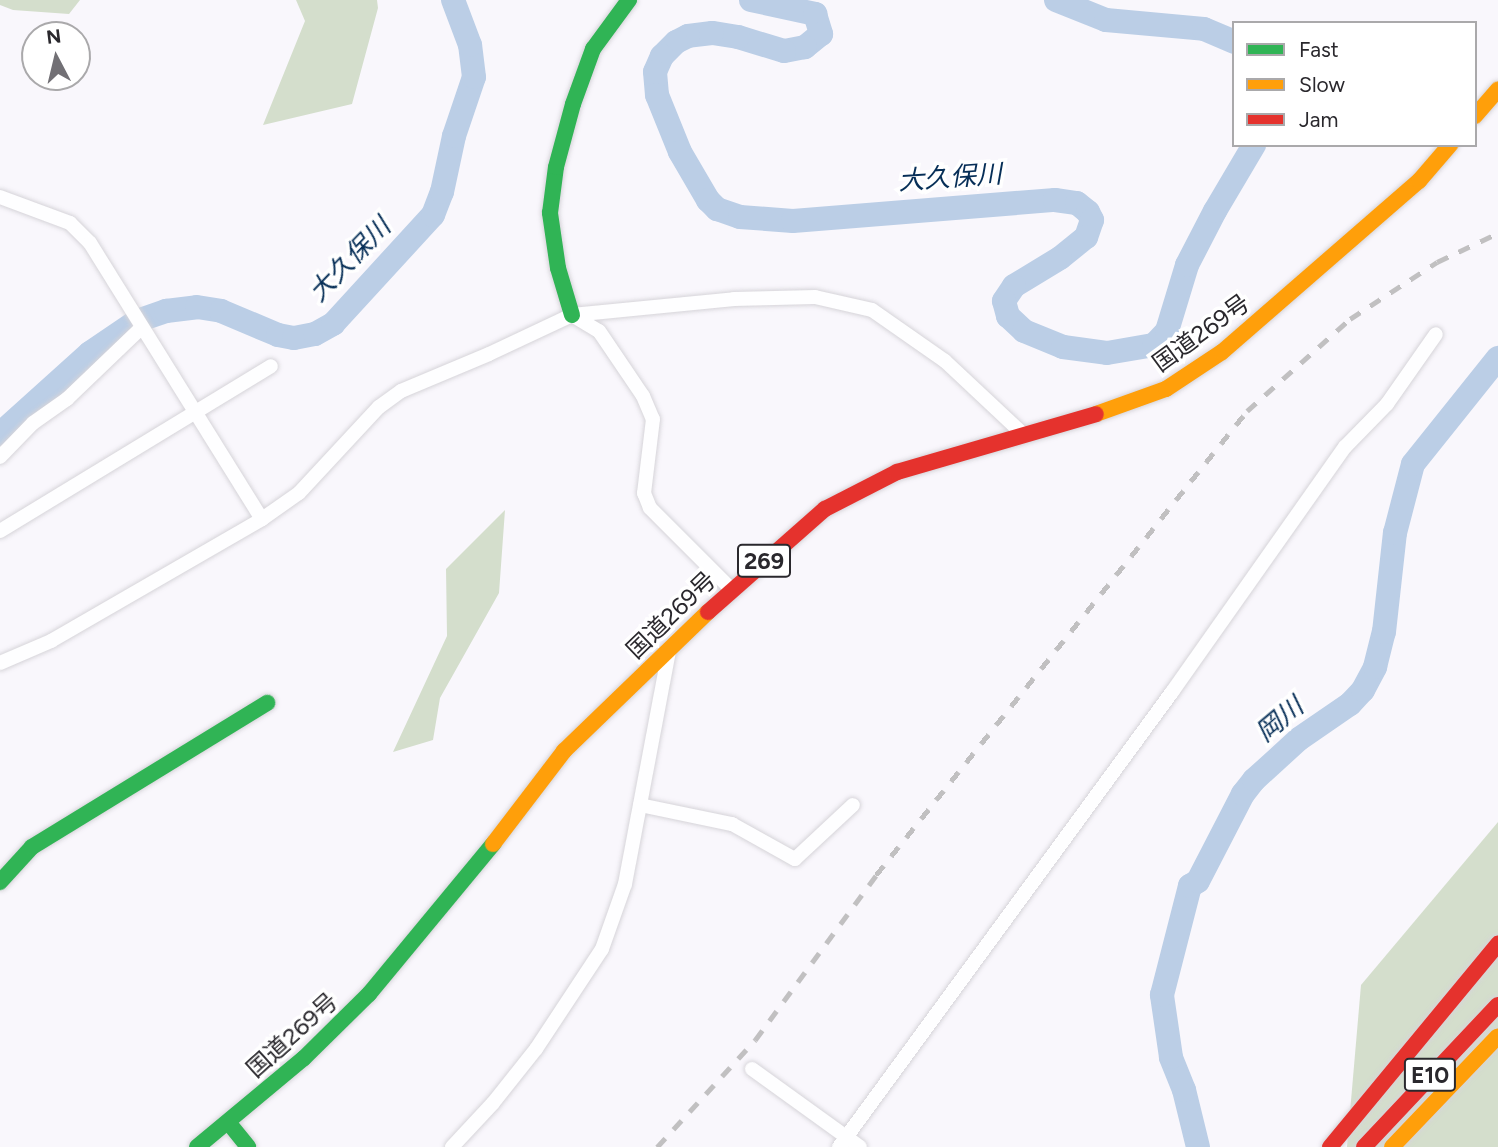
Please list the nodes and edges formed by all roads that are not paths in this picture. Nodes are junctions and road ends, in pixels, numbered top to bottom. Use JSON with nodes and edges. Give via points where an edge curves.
{"nodes":[{"id":1,"x":629,"y":0,"type":"edge"},
{"id":2,"x":1498,"y":90,"type":"edge"},
{"id":3,"x":1477,"y":114,"type":"edge"},
{"id":4,"x":1448,"y":147,"type":"edge"},
{"id":5,"x":0,"y":197,"type":"edge"},
{"id":6,"x":572,"y":315,"type":"junction"},
{"id":7,"x":141,"y":328,"type":"junction"},
{"id":8,"x":1436,"y":334,"type":"dead end"},
{"id":9,"x":271,"y":366,"type":"dead end"},
{"id":10,"x":194,"y":414,"type":"junction"},
{"id":11,"x":1024,"y":435,"type":"junction"},
{"id":12,"x":0,"y":457,"type":"edge"},
{"id":13,"x":262,"y":519,"type":"junction"},
{"id":14,"x":0,"y":531,"type":"edge"},
{"id":15,"x":731,"y":589,"type":"junction"},
{"id":16,"x":670,"y":645,"type":"junction"},
{"id":17,"x":0,"y":663,"type":"edge"},
{"id":18,"x":267,"y":703,"type":"dead end"},
{"id":19,"x":640,"y":805,"type":"junction"},
{"id":20,"x":853,"y":805,"type":"dead end"},
{"id":21,"x":0,"y":882,"type":"edge"},
{"id":22,"x":1498,"y":944,"type":"edge"},
{"id":23,"x":1498,"y":952,"type":"edge"},
{"id":24,"x":1457,"y":993,"type":"junction"},
{"id":25,"x":1498,"y":1005,"type":"edge"},
{"id":26,"x":1498,"y":1036,"type":"edge"},
{"id":27,"x":752,"y":1069,"type":"dead end"},
{"id":28,"x":228,"y":1122,"type":"junction"},
{"id":29,"x":843,"y":1142,"type":"edge"},
{"id":30,"x":197,"y":1147,"type":"edge"},
{"id":31,"x":248,"y":1147,"type":"edge"},
{"id":32,"x":452,"y":1147,"type":"edge"},
{"id":33,"x":860,"y":1147,"type":"edge"},
{"id":34,"x":1330,"y":1147,"type":"edge"},
{"id":35,"x":1364,"y":1147,"type":"edge"},
{"id":36,"x":1392,"y":1147,"type":"edge"}],
"edges":[{"from":1,"to":6,"type":"main road","via":[[593,49],[556,167],[550,213],[558,268]]},
{"from":2,"to":3,"type":"main road"},
{"from":4,"to":11,"type":"main road","name":"国道269号","number":"269","via":[[1419,181],[1222,352],[1166,389]]},
{"from":5,"to":7,"type":"street","via":[[70,223],[90,243]]},
{"from":6,"to":11,"type":"street","via":[[734,299],[815,297],[872,310],[945,361]]},
{"from":6,"to":13,"type":"street","via":[[401,391],[379,407],[299,494]]},
{"from":6,"to":15,"type":"street","via":[[599,331],[643,396],[653,419],[643,493],[650,508]]},
{"from":7,"to":10,"type":"street"},
{"from":7,"to":12,"type":"street"},
{"from":8,"to":29,"type":"street","via":[[1387,404],[1345,447]]},
{"from":9,"to":10,"type":"street"},
{"from":10,"to":13,"type":"street"},
{"from":10,"to":14,"type":"street"},
{"from":11,"to":15,"type":"main road","name":"国道269号","number":"269","via":[[897,472],[825,509]]},
{"from":13,"to":17,"type":"street","via":[[51,641]]},
{"from":15,"to":16,"type":"main road","name":"国道269号","number":"269"},
{"from":16,"to":19,"type":"street"},
{"from":16,"to":28,"type":"main road","name":"国道269号","number":"269","via":[[564,751],[447,903],[369,994],[304,1058]]},
{"from":18,"to":21,"type":"main road","via":[[32,847]]},
{"from":19,"to":20,"type":"street","via":[[732,824],[795,859]]},
{"from":19,"to":32,"type":"street","via":[[625,884],[602,949],[536,1049]]},
{"from":22,"to":24,"type":"main road"},
{"from":23,"to":24,"type":"main road"},
{"from":24,"to":34,"type":"main road"},
{"from":25,"to":35,"type":"main road","number":"E10"},
{"from":26,"to":36,"type":"main road","number":"E10"},
{"from":27,"to":29,"type":"street"},
{"from":28,"to":30,"type":"main road","name":"国道269号","number":"269"},
{"from":28,"to":31,"type":"main road"},
{"from":29,"to":33,"type":"street"}]}
